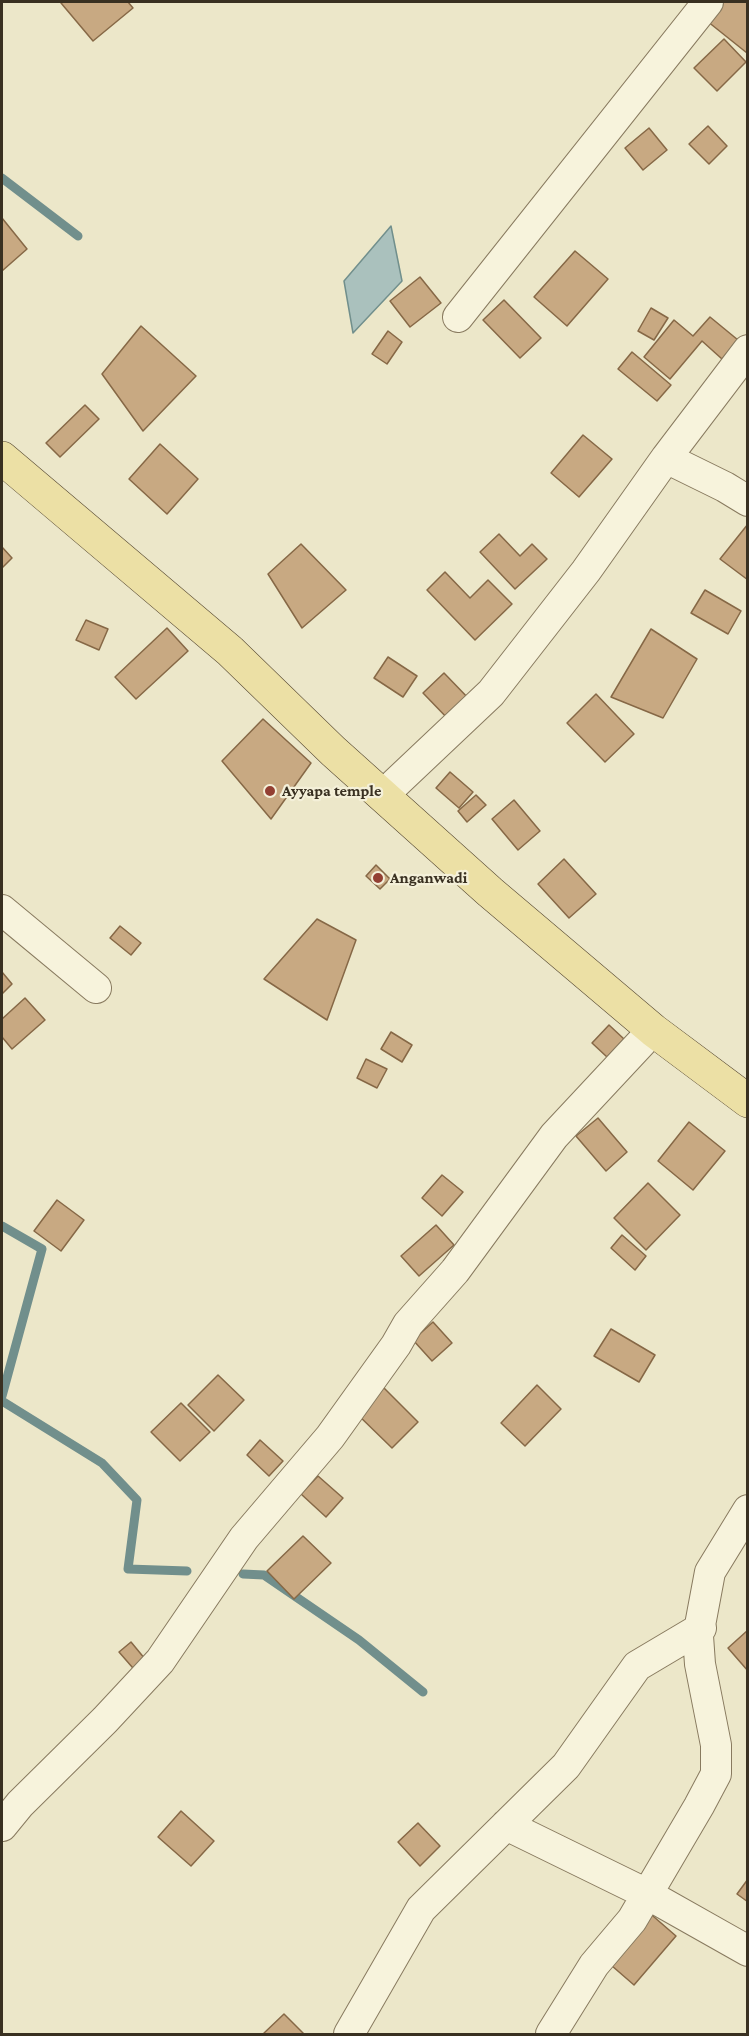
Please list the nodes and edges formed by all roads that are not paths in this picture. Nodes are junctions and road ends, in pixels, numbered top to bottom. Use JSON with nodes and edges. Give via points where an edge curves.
{"nodes":[{"id":1,"x":708,"y":2,"type":"edge"},
{"id":2,"x":458,"y":317,"type":"dead end"},
{"id":3,"x":747,"y":350,"type":"edge"},
{"id":4,"x":2,"y":458,"type":"edge"},
{"id":5,"x":666,"y":458,"type":"junction"},
{"id":6,"x":747,"y":501,"type":"edge"},
{"id":7,"x":382,"y":796,"type":"junction"},
{"id":8,"x":2,"y":910,"type":"edge"},
{"id":9,"x":96,"y":988,"type":"dead end"},
{"id":10,"x":653,"y":1030,"type":"junction"},
{"id":11,"x":747,"y":1101,"type":"edge"},
{"id":12,"x":747,"y":1510,"type":"edge"},
{"id":13,"x":701,"y":1628,"type":"junction"},
{"id":14,"x":506,"y":1825,"type":"junction"},
{"id":15,"x":2,"y":1826,"type":"edge"},
{"id":16,"x":647,"y":1894,"type":"junction"},
{"id":17,"x":747,"y":1951,"type":"edge"},
{"id":18,"x":349,"y":2034,"type":"edge"},
{"id":19,"x":551,"y":2034,"type":"edge"}],
"edges":[{"from":1,"to":2,"type":"street"},
{"from":3,"to":5,"type":"street"},
{"from":4,"to":7,"type":"main road","via":[[230,651]]},
{"from":5,"to":6,"type":"street"},
{"from":5,"to":7,"type":"street","via":[[586,571],[491,693]]},
{"from":7,"to":10,"type":"main road"},
{"from":8,"to":9,"type":"street"},
{"from":10,"to":11,"type":"main road"},
{"from":10,"to":15,"type":"street","via":[[554,1136],[455,1271],[408,1324],[330,1437],[244,1538],[160,1661]]},
{"from":12,"to":13,"type":"street","via":[[710,1572]]},
{"from":13,"to":14,"type":"street","via":[[637,1666],[566,1766]]},
{"from":13,"to":16,"type":"street","via":[[700,1664],[716,1745],[716,1774]]},
{"from":14,"to":16,"type":"street"},
{"from":14,"to":18,"type":"street","via":[[421,1909]]},
{"from":16,"to":17,"type":"street"},
{"from":16,"to":19,"type":"street","via":[[632,1920],[594,1965]]}]}
